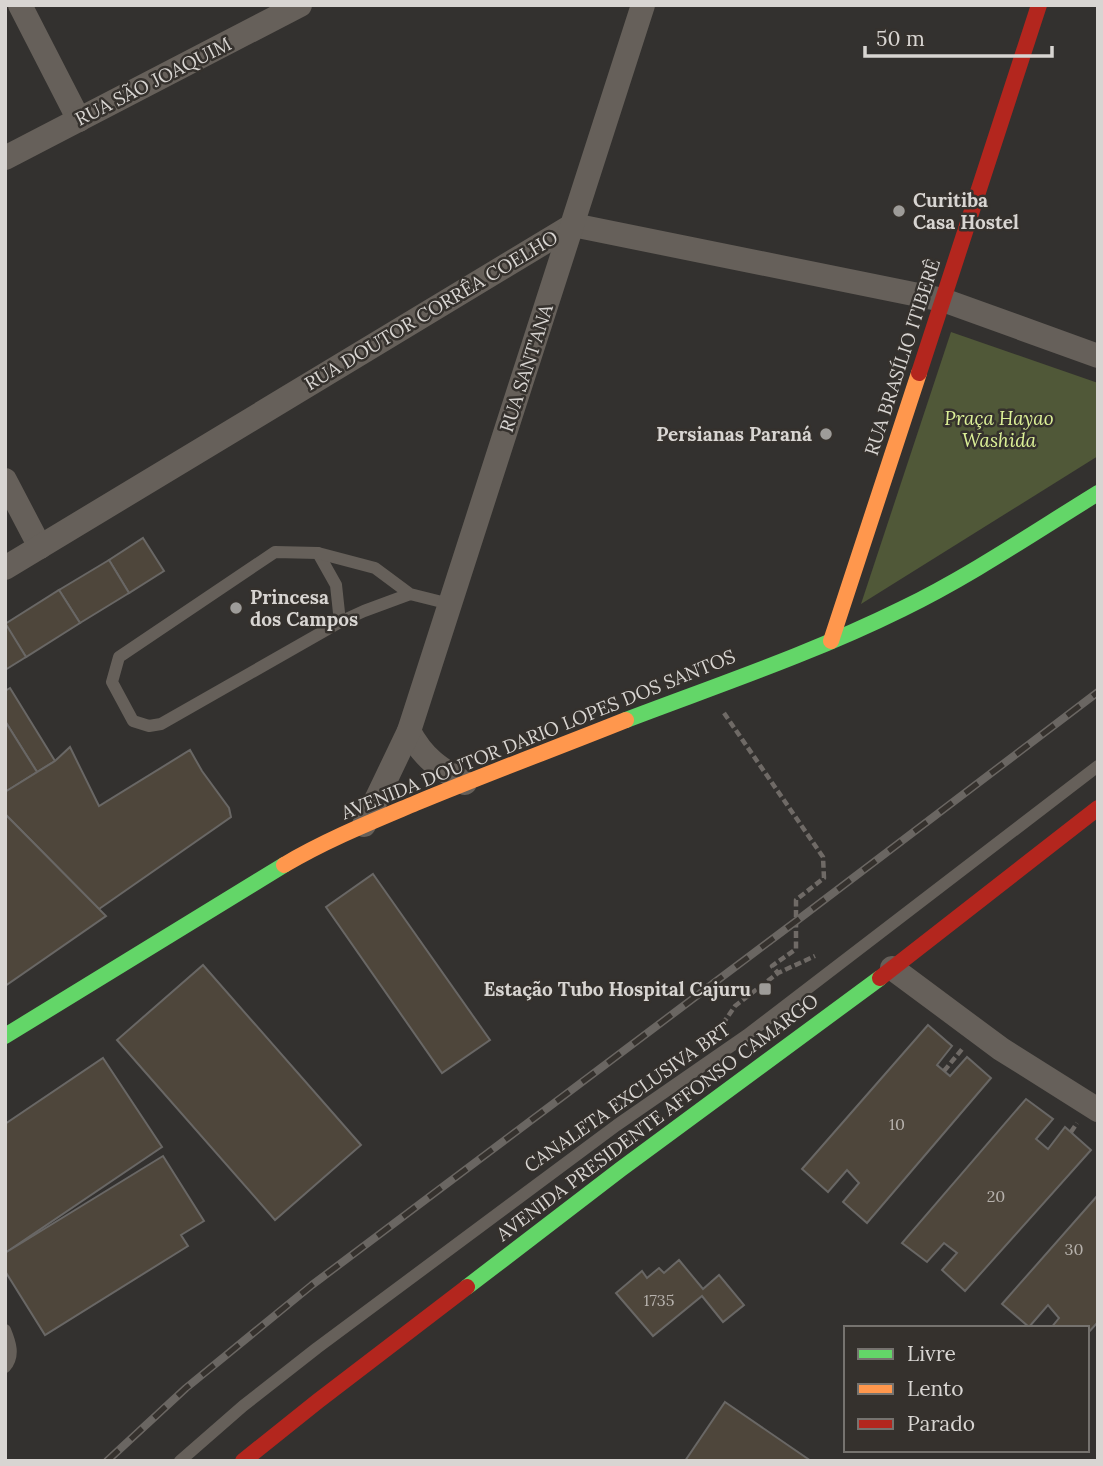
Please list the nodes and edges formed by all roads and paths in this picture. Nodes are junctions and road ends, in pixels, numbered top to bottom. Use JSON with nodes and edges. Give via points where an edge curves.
{"nodes":[{"id":1,"x":20,"y":5,"type":"edge"},
{"id":2,"x":300,"y":5,"type":"edge"},
{"id":3,"x":643,"y":5,"type":"edge"},
{"id":4,"x":1039,"y":5,"type":"edge"},
{"id":5,"x":79,"y":120,"type":"junction"},
{"id":6,"x":5,"y":158,"type":"edge"},
{"id":7,"x":573,"y":225,"type":"junction"},
{"id":8,"x":943,"y":300,"type":"junction"},
{"id":9,"x":1098,"y":356,"type":"edge"},
{"id":10,"x":5,"y":480,"type":"edge"},
{"id":11,"x":1098,"y":493,"type":"edge"},
{"id":12,"x":40,"y":547,"type":"junction"},
{"id":13,"x":318,"y":553,"type":"junction"},
{"id":14,"x":5,"y":568,"type":"edge"},
{"id":15,"x":410,"y":594,"type":"junction"},
{"id":16,"x":450,"y":604,"type":"junction"},
{"id":17,"x":340,"y":622,"type":"junction"},
{"id":18,"x":831,"y":641,"type":"junction"},
{"id":19,"x":720,"y":707,"type":"dead end"},
{"id":20,"x":409,"y":731,"type":"junction"},
{"id":21,"x":1098,"y":766,"type":"edge"},
{"id":22,"x":465,"y":783,"type":"junction"},
{"id":23,"x":1098,"y":808,"type":"edge"},
{"id":24,"x":364,"y":825,"type":"junction"},
{"id":25,"x":892,"y":968,"type":"junction"},
{"id":26,"x":778,"y":973,"type":"dead end"},
{"id":27,"x":5,"y":1036,"type":"edge"},
{"id":28,"x":1098,"y":1110,"type":"edge"},
{"id":29,"x":5,"y":1330,"type":"edge"},
{"id":30,"x":5,"y":1367,"type":"edge"},
{"id":31,"x":180,"y":1461,"type":"edge"},
{"id":32,"x":243,"y":1461,"type":"edge"}],
"edges":[{"from":1,"to":5,"type":"street"},
{"from":2,"to":5,"type":"street","name":"RUA SÃO JOAQUIM"},
{"from":3,"to":7,"type":"street","name":"RUA SANT'ANA"},
{"from":4,"to":8,"type":"main road","name":"RUA BRASÍLIO ITIBERÊ"},
{"from":5,"to":6,"type":"street","name":"RUA SÃO JOAQUIM"},
{"from":7,"to":8,"type":"street","name":"RUA DOUTOR CORRÊA COELHO"},
{"from":7,"to":12,"type":"street","name":"RUA DOUTOR CORRÊA COELHO"},
{"from":7,"to":16,"type":"street","name":"RUA SANT'ANA"},
{"from":8,"to":9,"type":"street","name":"RUA DOUTOR CORRÊA COELHO"},
{"from":8,"to":18,"type":"main road","name":"RUA BRASÍLIO ITIBERÊ"},
{"from":10,"to":12,"type":"street"},
{"from":11,"to":18,"type":"main road","name":"AVENIDA DOUTOR DARIO LOPES DOS SANTOS","via":[[914,603]]},
{"from":12,"to":14,"type":"street","name":"RUA DOUTOR CORRÊA COELHO"},
{"from":13,"to":15,"type":"lane","via":[[375,568]]},
{"from":13,"to":17,"type":"lane","via":[[337,586]]},
{"from":13,"to":17,"type":"lane","via":[[275,552],[119,657],[112,682],[133,721],[161,724]]},
{"from":15,"to":16,"type":"lane"},
{"from":15,"to":17,"type":"lane"},
{"from":16,"to":20,"type":"street","name":"RUA SANT'ANA"},
{"from":18,"to":22,"type":"main road","name":"AVENIDA DOUTOR DARIO LOPES DOS SANTOS"},
{"from":19,"to":26,"type":"path","via":[[823,857],[824,878],[796,900],[796,948],[772,966]]},
{"from":20,"to":22,"type":"street","via":[[428,759]]},
{"from":20,"to":24,"type":"street","name":"RUA SANT'ANA"},
{"from":21,"to":31,"type":"lane","name":"CANALETA EXCLUSIVA BRT","via":[[765,1022],[617,1125],[317,1348]]},
{"from":22,"to":24,"type":"main road","name":"AVENIDA DOUTOR DARIO LOPES DOS SANTOS"},
{"from":23,"to":25,"type":"main road","name":"AVENIDA PRESIDENTE AFFONSO CAMARGO"},
{"from":24,"to":27,"type":"main road","name":"AVENIDA DOUTOR DARIO LOPES DOS SANTOS","via":[[291,861]]},
{"from":25,"to":28,"type":"street","via":[[1008,1055]]},
{"from":25,"to":32,"type":"main road","name":"AVENIDA PRESIDENTE AFFONSO CAMARGO","via":[[621,1169]]},
{"from":29,"to":30,"type":"lane","via":[[11,1344]]}]}
